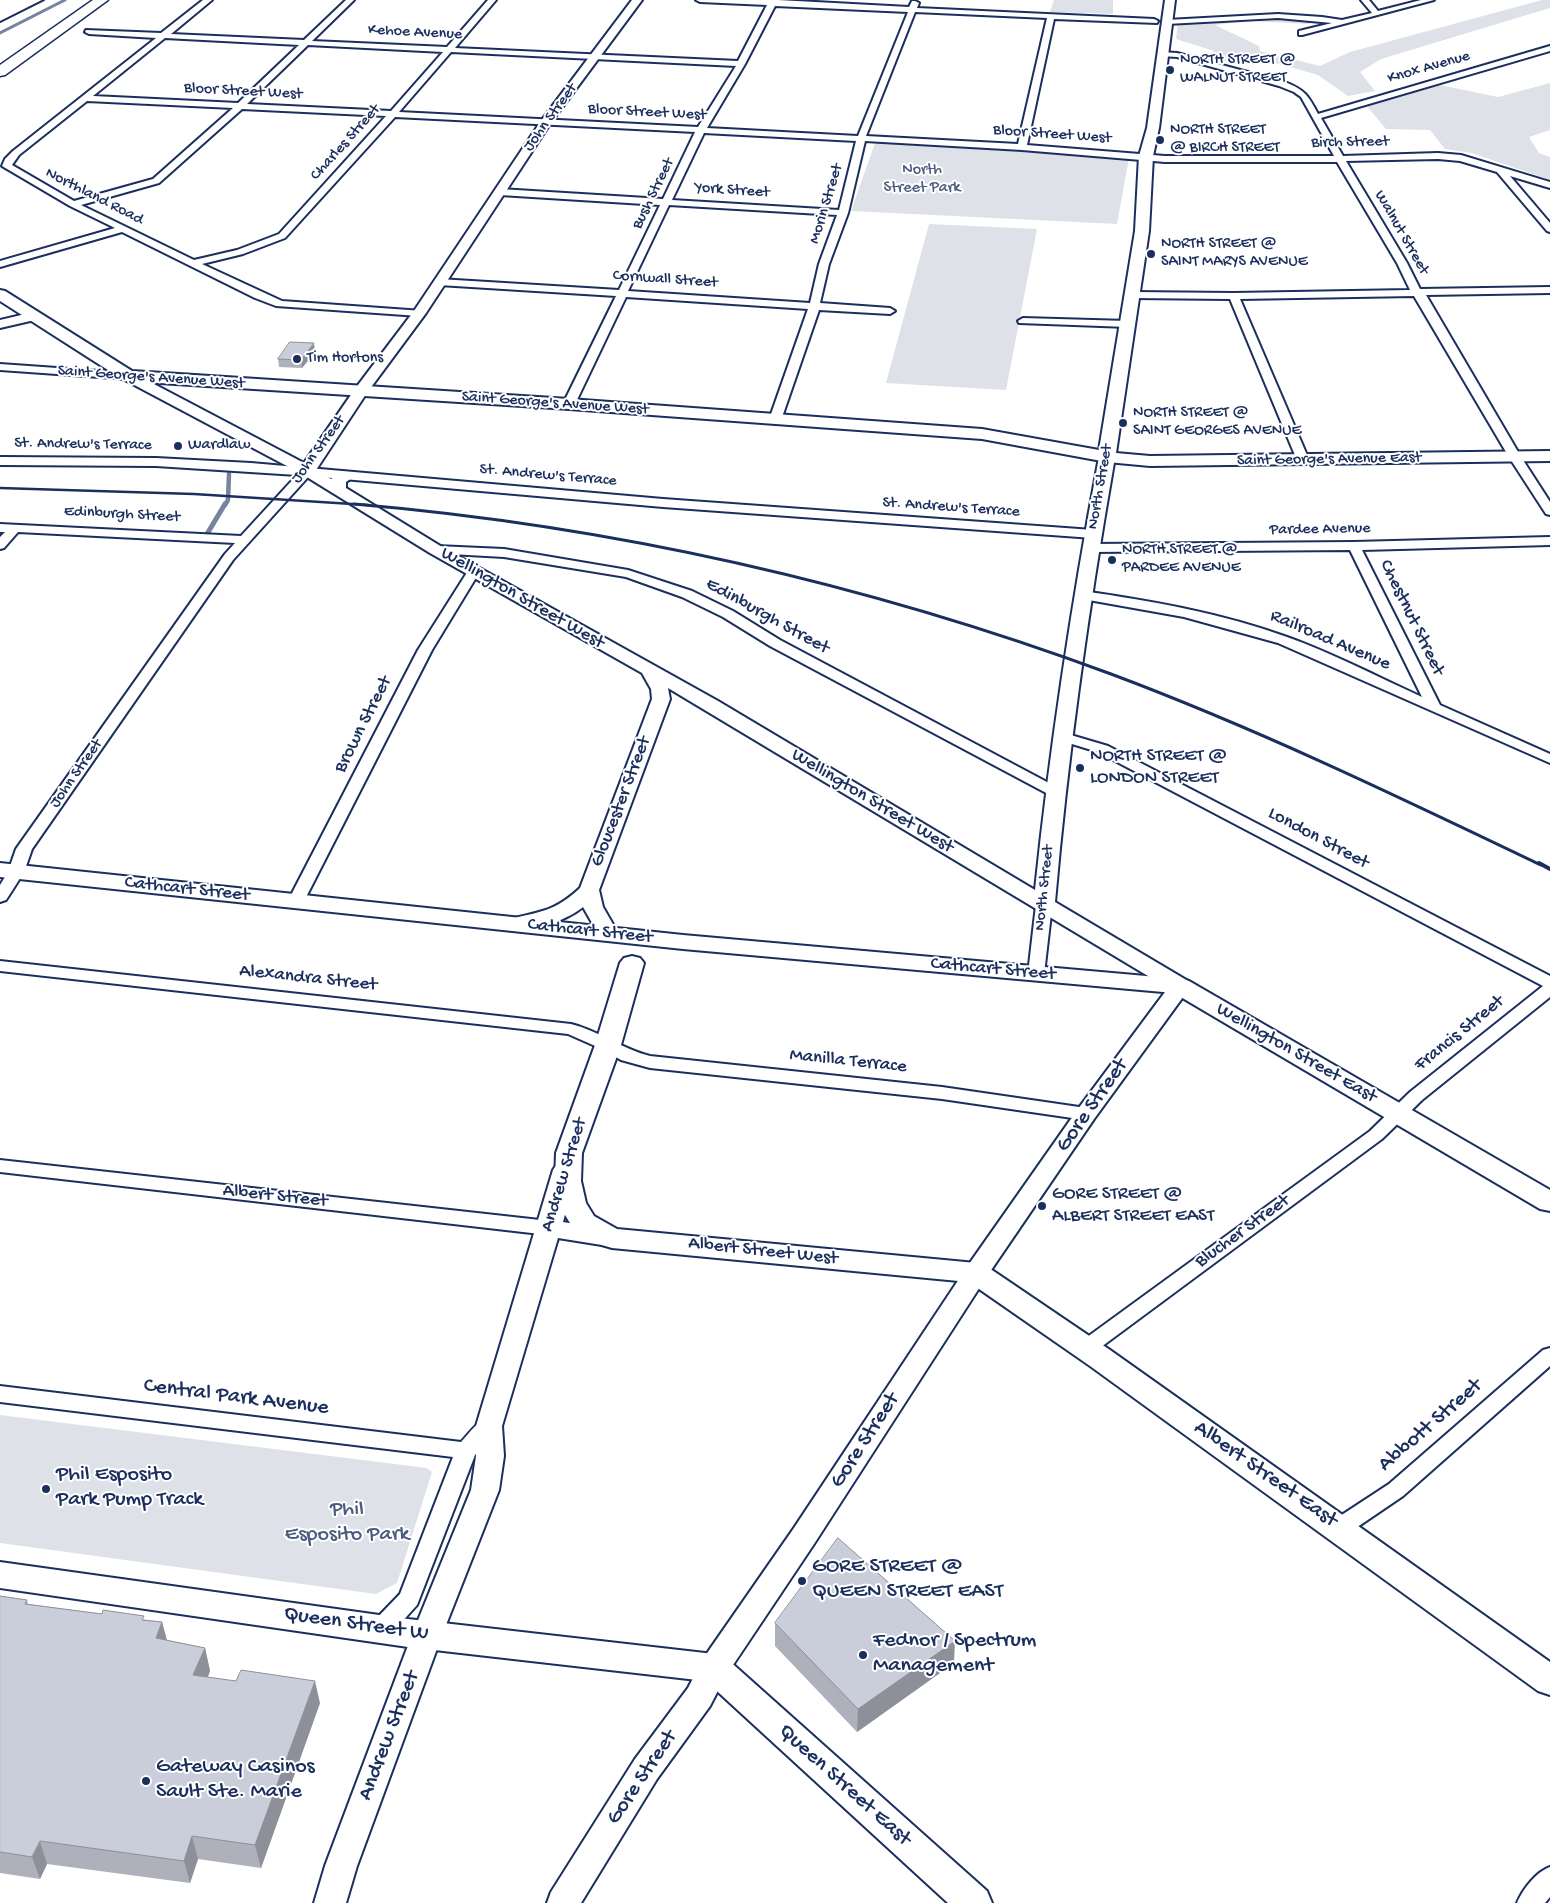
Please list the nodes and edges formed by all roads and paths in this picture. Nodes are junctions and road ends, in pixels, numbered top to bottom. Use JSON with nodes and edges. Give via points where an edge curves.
{"nodes":[{"id":1,"x":102,"y":0,"type":"edge"},
{"id":2,"x":208,"y":0,"type":"edge"},
{"id":3,"x":350,"y":0,"type":"edge"},
{"id":4,"x":492,"y":0,"type":"edge"},
{"id":5,"x":637,"y":0,"type":"edge"},
{"id":6,"x":700,"y":0,"type":"edge"},
{"id":7,"x":917,"y":0,"type":"edge"},
{"id":8,"x":1170,"y":0,"type":"edge"},
{"id":9,"x":1365,"y":0,"type":"edge"},
{"id":10,"x":1430,"y":0,"type":"edge"},
{"id":11,"x":772,"y":2,"type":"edge"},
{"id":12,"x":912,"y":11,"type":"junction"},
{"id":13,"x":1377,"y":14,"type":"junction"},
{"id":14,"x":1051,"y":17,"type":"junction"},
{"id":15,"x":1160,"y":21,"type":"junction"},
{"id":16,"x":1342,"y":23,"type":"junction"},
{"id":17,"x":89,"y":32,"type":"dead end"},
{"id":18,"x":1302,"y":34,"type":"dead end"},
{"id":19,"x":164,"y":35,"type":"junction"},
{"id":20,"x":305,"y":42,"type":"junction"},
{"id":21,"x":449,"y":48,"type":"junction"},
{"id":22,"x":1550,"y":48,"type":"edge"},
{"id":23,"x":1163,"y":54,"type":"junction"},
{"id":24,"x":597,"y":56,"type":"junction"},
{"id":25,"x":740,"y":64,"type":"junction"},
{"id":26,"x":0,"y":72,"type":"edge"},
{"id":27,"x":87,"y":98,"type":"junction"},
{"id":28,"x":239,"y":107,"type":"junction"},
{"id":29,"x":393,"y":114,"type":"junction"},
{"id":30,"x":1316,"y":117,"type":"junction"},
{"id":31,"x":545,"y":123,"type":"junction"},
{"id":32,"x":701,"y":130,"type":"junction"},
{"id":33,"x":861,"y":139,"type":"junction"},
{"id":34,"x":1022,"y":147,"type":"junction"},
{"id":35,"x":1146,"y":156,"type":"junction"},
{"id":36,"x":1339,"y":159,"type":"junction"},
{"id":37,"x":1498,"y":168,"type":"junction"},
{"id":38,"x":1550,"y":185,"type":"edge"},
{"id":39,"x":500,"y":192,"type":"junction"},
{"id":40,"x":1536,"y":192,"type":"edge"},
{"id":41,"x":667,"y":202,"type":"junction"},
{"id":42,"x":73,"y":204,"type":"junction"},
{"id":43,"x":843,"y":213,"type":"junction"},
{"id":44,"x":123,"y":229,"type":"junction"},
{"id":45,"x":1550,"y":229,"type":"edge"},
{"id":46,"x":193,"y":263,"type":"junction"},
{"id":47,"x":0,"y":264,"type":"edge"},
{"id":48,"x":439,"y":282,"type":"junction"},
{"id":49,"x":1550,"y":290,"type":"edge"},
{"id":50,"x":1416,"y":292,"type":"junction"},
{"id":51,"x":0,"y":294,"type":"edge"},
{"id":52,"x":623,"y":294,"type":"junction"},
{"id":53,"x":1132,"y":295,"type":"junction"},
{"id":54,"x":1234,"y":296,"type":"junction"},
{"id":55,"x":815,"y":305,"type":"junction"},
{"id":56,"x":890,"y":311,"type":"dead end"},
{"id":57,"x":418,"y":314,"type":"junction"},
{"id":58,"x":34,"y":316,"type":"junction"},
{"id":59,"x":1023,"y":321,"type":"dead end"},
{"id":60,"x":0,"y":324,"type":"edge"},
{"id":61,"x":1128,"y":324,"type":"junction"},
{"id":62,"x":0,"y":367,"type":"edge"},
{"id":63,"x":128,"y":376,"type":"junction"},
{"id":64,"x":360,"y":392,"type":"junction"},
{"id":65,"x":569,"y":404,"type":"junction"},
{"id":66,"x":775,"y":420,"type":"junction"},
{"id":67,"x":1515,"y":456,"type":"junction"},
{"id":68,"x":1550,"y":456,"type":"edge"},
{"id":69,"x":1108,"y":457,"type":"junction"},
{"id":70,"x":1303,"y":460,"type":"junction"},
{"id":71,"x":0,"y":461,"type":"edge"},
{"id":72,"x":307,"y":471,"type":"junction"},
{"id":73,"x":348,"y":474,"type":"junction"},
{"id":74,"x":338,"y":490,"type":"junction"},
{"id":75,"x":1550,"y":511,"type":"edge"},
{"id":76,"x":0,"y":528,"type":"edge"},
{"id":77,"x":15,"y":528,"type":"junction"},
{"id":78,"x":243,"y":540,"type":"junction"},
{"id":79,"x":1092,"y":541,"type":"junction"},
{"id":80,"x":1550,"y":541,"type":"edge"},
{"id":81,"x":0,"y":545,"type":"edge"},
{"id":82,"x":1354,"y":546,"type":"junction"},
{"id":83,"x":436,"y":550,"type":"junction"},
{"id":84,"x":474,"y":571,"type":"junction"},
{"id":85,"x":1083,"y":595,"type":"junction"},
{"id":86,"x":650,"y":671,"type":"junction"},
{"id":87,"x":712,"y":705,"type":"junction"},
{"id":88,"x":1434,"y":707,"type":"junction"},
{"id":89,"x":658,"y":711,"type":"junction"},
{"id":90,"x":1064,"y":737,"type":"junction"},
{"id":91,"x":1549,"y":758,"type":"edge"},
{"id":92,"x":1055,"y":792,"type":"junction"},
{"id":93,"x":8,"y":871,"type":"edge"},
{"id":94,"x":589,"y":890,"type":"junction"},
{"id":95,"x":0,"y":897,"type":"edge"},
{"id":96,"x":296,"y":901,"type":"junction"},
{"id":97,"x":1044,"y":905,"type":"junction"},
{"id":98,"x":514,"y":924,"type":"junction"},
{"id":99,"x":607,"y":933,"type":"junction"},
{"id":100,"x":683,"y":942,"type":"junction"},
{"id":101,"x":632,"y":963,"type":"junction"},
{"id":102,"x":0,"y":966,"type":"edge"},
{"id":103,"x":1036,"y":974,"type":"junction"},
{"id":104,"x":1550,"y":983,"type":"edge"},
{"id":105,"x":1180,"y":986,"type":"junction"},
{"id":106,"x":1550,"y":989,"type":"edge"},
{"id":107,"x":608,"y":1045,"type":"junction"},
{"id":108,"x":1086,"y":1114,"type":"junction"},
{"id":109,"x":1398,"y":1114,"type":"junction"},
{"id":110,"x":570,"y":1152,"type":"junction"},
{"id":111,"x":0,"y":1166,"type":"edge"},
{"id":112,"x":1550,"y":1202,"type":"edge"},
{"id":113,"x":549,"y":1228,"type":"junction"},
{"id":114,"x":612,"y":1238,"type":"junction"},
{"id":115,"x":976,"y":1273,"type":"junction"},
{"id":116,"x":1086,"y":1348,"type":"junction"},
{"id":117,"x":1550,"y":1355,"type":"edge"},
{"id":118,"x":0,"y":1394,"type":"edge"},
{"id":119,"x":489,"y":1426,"type":"junction"},
{"id":120,"x":466,"y":1451,"type":"junction"},
{"id":121,"x":1339,"y":1528,"type":"junction"},
{"id":122,"x":0,"y":1575,"type":"edge"},
{"id":123,"x":381,"y":1629,"type":"junction"},
{"id":124,"x":427,"y":1635,"type":"junction"},
{"id":125,"x":714,"y":1668,"type":"junction"},
{"id":126,"x":1550,"y":1681,"type":"edge"},
{"id":127,"x":1550,"y":1878,"type":"edge"},
{"id":128,"x":330,"y":1903,"type":"edge"},
{"id":129,"x":563,"y":1903,"type":"edge"},
{"id":130,"x":974,"y":1903,"type":"edge"},
{"id":131,"x":1529,"y":1903,"type":"edge"}],
"edges":[{"from":1,"to":26,"type":"highway"},
{"from":2,"to":19,"type":"street","name":"Northland Road"},
{"from":3,"to":20,"type":"street"},
{"from":4,"to":21,"type":"street","name":"Charles Street"},
{"from":5,"to":24,"type":"street","name":"John Street"},
{"from":6,"to":11,"type":"street"},
{"from":7,"to":12,"type":"street","name":"Morin Street"},
{"from":8,"to":15,"type":"main road","name":"North Street"},
{"from":9,"to":13,"type":"street"},
{"from":10,"to":13,"type":"street"},
{"from":11,"to":12,"type":"street"},
{"from":11,"to":25,"type":"street","name":"Bush Street"},
{"from":12,"to":14,"type":"street"},
{"from":12,"to":33,"type":"street","name":"Morin Street"},
{"from":13,"to":16,"type":"street"},
{"from":14,"to":15,"type":"street"},
{"from":14,"to":34,"type":"street"},
{"from":15,"to":16,"type":"street","via":[[1254,16],[1325,19]]},
{"from":15,"to":23,"type":"main road","name":"North Street"},
{"from":16,"to":18,"type":"street"},
{"from":17,"to":19,"type":"street","name":"Kehoe Avenue"},
{"from":19,"to":20,"type":"street","name":"Kehoe Avenue"},
{"from":19,"to":27,"type":"street","name":"Northland Road"},
{"from":20,"to":21,"type":"street","name":"Kehoe Avenue"},
{"from":20,"to":28,"type":"street"},
{"from":21,"to":24,"type":"street","name":"Kehoe Avenue"},
{"from":21,"to":29,"type":"street","name":"Charles Street"},
{"from":22,"to":30,"type":"street","name":"Knox Avenue"},
{"from":23,"to":30,"type":"street","name":"Walnut Street","via":[[1177,55],[1297,90]]},
{"from":23,"to":35,"type":"main road","name":"North Street"},
{"from":24,"to":25,"type":"street","name":"Kehoe Avenue"},
{"from":24,"to":31,"type":"street","name":"John Street"},
{"from":25,"to":32,"type":"street","name":"Bush Street"},
{"from":27,"to":28,"type":"street","name":"Bloor Street West"},
{"from":27,"to":42,"type":"street","name":"Northland Road","via":[[16,153],[7,166]]},
{"from":28,"to":29,"type":"street","name":"Bloor Street West"},
{"from":28,"to":42,"type":"street","via":[[156,181]]},
{"from":29,"to":31,"type":"street","name":"Bloor Street West"},
{"from":29,"to":46,"type":"street","name":"Charles Street","via":[[282,236],[240,252]]},
{"from":30,"to":36,"type":"street","name":"Walnut Street"},
{"from":31,"to":32,"type":"street","name":"Bloor Street West"},
{"from":31,"to":39,"type":"street","name":"John Street"},
{"from":32,"to":33,"type":"street","name":"Bloor Street West"},
{"from":32,"to":41,"type":"street","name":"Bush Street"},
{"from":33,"to":34,"type":"street","name":"Bloor Street West"},
{"from":33,"to":43,"type":"street","name":"Morin Street"},
{"from":34,"to":35,"type":"street","name":"Bloor Street West"},
{"from":35,"to":36,"type":"street","name":"Birch Street","via":[[1165,159]]},
{"from":35,"to":53,"type":"main road","name":"North Street","via":[[1142,231]]},
{"from":36,"to":37,"type":"street","name":"Birch Street","via":[[1438,156],[1461,158]]},
{"from":36,"to":50,"type":"street","name":"Walnut Street"},
{"from":37,"to":38,"type":"street","name":"Birch Street"},
{"from":37,"to":40,"type":"street"},
{"from":39,"to":41,"type":"street","name":"York Street"},
{"from":39,"to":48,"type":"street","name":"John Street"},
{"from":40,"to":45,"type":"street"},
{"from":41,"to":43,"type":"street","name":"York Street"},
{"from":41,"to":52,"type":"street","name":"Bush Street"},
{"from":42,"to":44,"type":"street","name":"Northland Road"},
{"from":43,"to":55,"type":"street","name":"Morin Street","via":[[824,264]]},
{"from":44,"to":46,"type":"street","name":"Northland Road"},
{"from":44,"to":47,"type":"street"},
{"from":46,"to":57,"type":"street","name":"Northland Road","via":[[280,304]]},
{"from":48,"to":52,"type":"street","name":"Cornwall Street"},
{"from":48,"to":57,"type":"street","name":"John Street"},
{"from":49,"to":50,"type":"street"},
{"from":50,"to":54,"type":"street"},
{"from":50,"to":67,"type":"street","name":"Walnut Street"},
{"from":51,"to":58,"type":"main road","name":"Wellington Street West"},
{"from":52,"to":55,"type":"street","name":"Cornwall Street"},
{"from":52,"to":65,"type":"street","name":"Bush Street"},
{"from":53,"to":54,"type":"street"},
{"from":53,"to":61,"type":"main road","name":"North Street"},
{"from":54,"to":70,"type":"street"},
{"from":55,"to":56,"type":"street","name":"Cornwall Street"},
{"from":55,"to":66,"type":"street","name":"Morin Street"},
{"from":57,"to":64,"type":"street","name":"John Street"},
{"from":58,"to":60,"type":"street"},
{"from":58,"to":63,"type":"main road","name":"Wellington Street West"},
{"from":59,"to":61,"type":"street"},
{"from":61,"to":69,"type":"main road","name":"North Street"},
{"from":62,"to":63,"type":"street","name":"Saint George's Avenue West"},
{"from":63,"to":64,"type":"main road","name":"Saint George's Avenue West"},
{"from":63,"to":72,"type":"street","name":"Wellington Street West"},
{"from":64,"to":65,"type":"main road","name":"Saint George's Avenue West"},
{"from":64,"to":72,"type":"street","name":"John Street"},
{"from":65,"to":66,"type":"main road","name":"Saint George's Avenue West"},
{"from":66,"to":69,"type":"main road","name":"Saint George's Avenue West","via":[[982,434]]},
{"from":67,"to":68,"type":"main road","name":"Saint George's Avenue East"},
{"from":67,"to":70,"type":"main road","name":"Saint George's Avenue East"},
{"from":67,"to":75,"type":"street","name":"Walnut Street"},
{"from":69,"to":70,"type":"main road","name":"Saint George's Avenue East","via":[[1201,462]]},
{"from":69,"to":79,"type":"street","name":"North Street"},
{"from":71,"to":72,"type":"street","name":"St. Andrew's Terrace","via":[[156,462]]},
{"from":72,"to":73,"type":"street","name":"St. Andrew's Terrace"},
{"from":72,"to":74,"type":"street","name":"Wellington Street West"},
{"from":72,"to":78,"type":"street","name":"John Street"},
{"from":73,"to":74,"type":"street","via":[[338,480]]},
{"from":73,"to":79,"type":"street","name":"St. Andrew's Terrace"},
{"from":74,"to":83,"type":"street","name":"Wellington Street West"},
{"from":76,"to":77,"type":"street","name":"Edinburgh Street"},
{"from":77,"to":78,"type":"street","name":"Edinburgh Street"},
{"from":77,"to":81,"type":"street"},
{"from":78,"to":93,"type":"street","name":"John Street"},
{"from":79,"to":82,"type":"street","name":"Pardee Avenue"},
{"from":79,"to":85,"type":"street","name":"North Street"},
{"from":80,"to":82,"type":"street","name":"Pardee Avenue"},
{"from":82,"to":88,"type":"street","name":"Chestnut Street"},
{"from":83,"to":84,"type":"street","name":"Wellington Street West"},
{"from":83,"to":92,"type":"street","name":"Edinburgh Street","via":[[504,553],[628,574],[687,594]]},
{"from":84,"to":86,"type":"street","name":"Wellington Street West"},
{"from":84,"to":96,"type":"street","name":"Brown Street","via":[[425,650]]},
{"from":85,"to":88,"type":"street","name":"Railroad Avenue","via":[[1150,604],[1237,624],[1283,640]]},
{"from":85,"to":90,"type":"street","name":"North Street"},
{"from":86,"to":87,"type":"street","name":"Wellington Street West"},
{"from":86,"to":89,"type":"street","name":"Gloucester Street","via":[[660,689],[662,699]]},
{"from":87,"to":89,"type":"street","via":[[680,704]]},
{"from":87,"to":97,"type":"street","name":"Wellington Street West"},
{"from":88,"to":91,"type":"street","name":"Railroad Avenue"},
{"from":89,"to":94,"type":"street","name":"Gloucester Street"},
{"from":90,"to":92,"type":"street","name":"North Street"},
{"from":90,"to":104,"type":"street","name":"London Street","via":[[1103,749]]},
{"from":92,"to":97,"type":"street","name":"North Street"},
{"from":93,"to":95,"type":"street","name":"John Street"},
{"from":93,"to":96,"type":"main road","name":"Cathcart Street"},
{"from":94,"to":98,"type":"street","via":[[557,915]]},
{"from":94,"to":99,"type":"street","name":"Gloucester Street","via":[[593,907]]},
{"from":96,"to":98,"type":"main road","name":"Cathcart Street"},
{"from":97,"to":103,"type":"street","name":"North Street"},
{"from":97,"to":105,"type":"street","name":"Wellington Street East"},
{"from":98,"to":99,"type":"main road","name":"Cathcart Street"},
{"from":99,"to":100,"type":"main road","name":"Cathcart Street"},
{"from":99,"to":101,"type":"main road"},
{"from":100,"to":101,"type":"main road","via":[[652,949]]},
{"from":100,"to":103,"type":"main road","name":"Cathcart Street"},
{"from":101,"to":107,"type":"main road","name":"Andrew Street"},
{"from":102,"to":107,"type":"street","name":"Alexandra Street","via":[[571,1030]]},
{"from":103,"to":105,"type":"main road","name":"Cathcart Street"},
{"from":105,"to":108,"type":"street","name":"Gore Street"},
{"from":105,"to":109,"type":"main road","name":"Wellington Street East"},
{"from":106,"to":109,"type":"street","name":"Francis Street"},
{"from":107,"to":108,"type":"street","name":"Manilla Terrace","via":[[627,1056],[650,1062],[942,1093]]},
{"from":107,"to":110,"type":"main road","name":"Andrew Street"},
{"from":108,"to":115,"type":"street","name":"Gore Street"},
{"from":109,"to":112,"type":"main road","name":"Wellington Street East"},
{"from":109,"to":116,"type":"street","name":"Blucher Street","via":[[1376,1135]]},
{"from":110,"to":113,"type":"street","name":"Andrew Street"},
{"from":110,"to":114,"type":"main road","via":[[568,1181],[572,1203],[584,1223]]},
{"from":111,"to":113,"type":"street","name":"Albert Street"},
{"from":113,"to":114,"type":"street","name":"Albert Street West"},
{"from":113,"to":119,"type":"street","name":"Andrew Street"},
{"from":114,"to":115,"type":"main road","name":"Albert Street West"},
{"from":115,"to":116,"type":"main road","name":"Albert Street East"},
{"from":115,"to":125,"type":"street","name":"Gore Street"},
{"from":116,"to":121,"type":"main road","name":"Albert Street East"},
{"from":117,"to":121,"type":"street","name":"Abbott Street","via":[[1396,1490]]},
{"from":118,"to":120,"type":"street","name":"Central Park Avenue"},
{"from":119,"to":120,"type":"street","name":"Andrew Street"},
{"from":119,"to":124,"type":"street","name":"Andrew Street","via":[[490,1456],[484,1490]]},
{"from":120,"to":123,"type":"street","name":"Andrew Street","via":[[409,1599]]},
{"from":121,"to":126,"type":"main road","name":"Albert Street East"},
{"from":122,"to":123,"type":"main road","name":"Queen Street W"},
{"from":123,"to":124,"type":"main road","name":"Queen Street W"},
{"from":124,"to":125,"type":"main road","name":"Queen Street W"},
{"from":124,"to":128,"type":"street","name":"Andrew Street"},
{"from":125,"to":129,"type":"street","name":"Gore Street","via":[[699,1697],[646,1770]]},
{"from":125,"to":130,"type":"main road","name":"Queen Street East"},
{"from":127,"to":131,"type":"street"}]}
